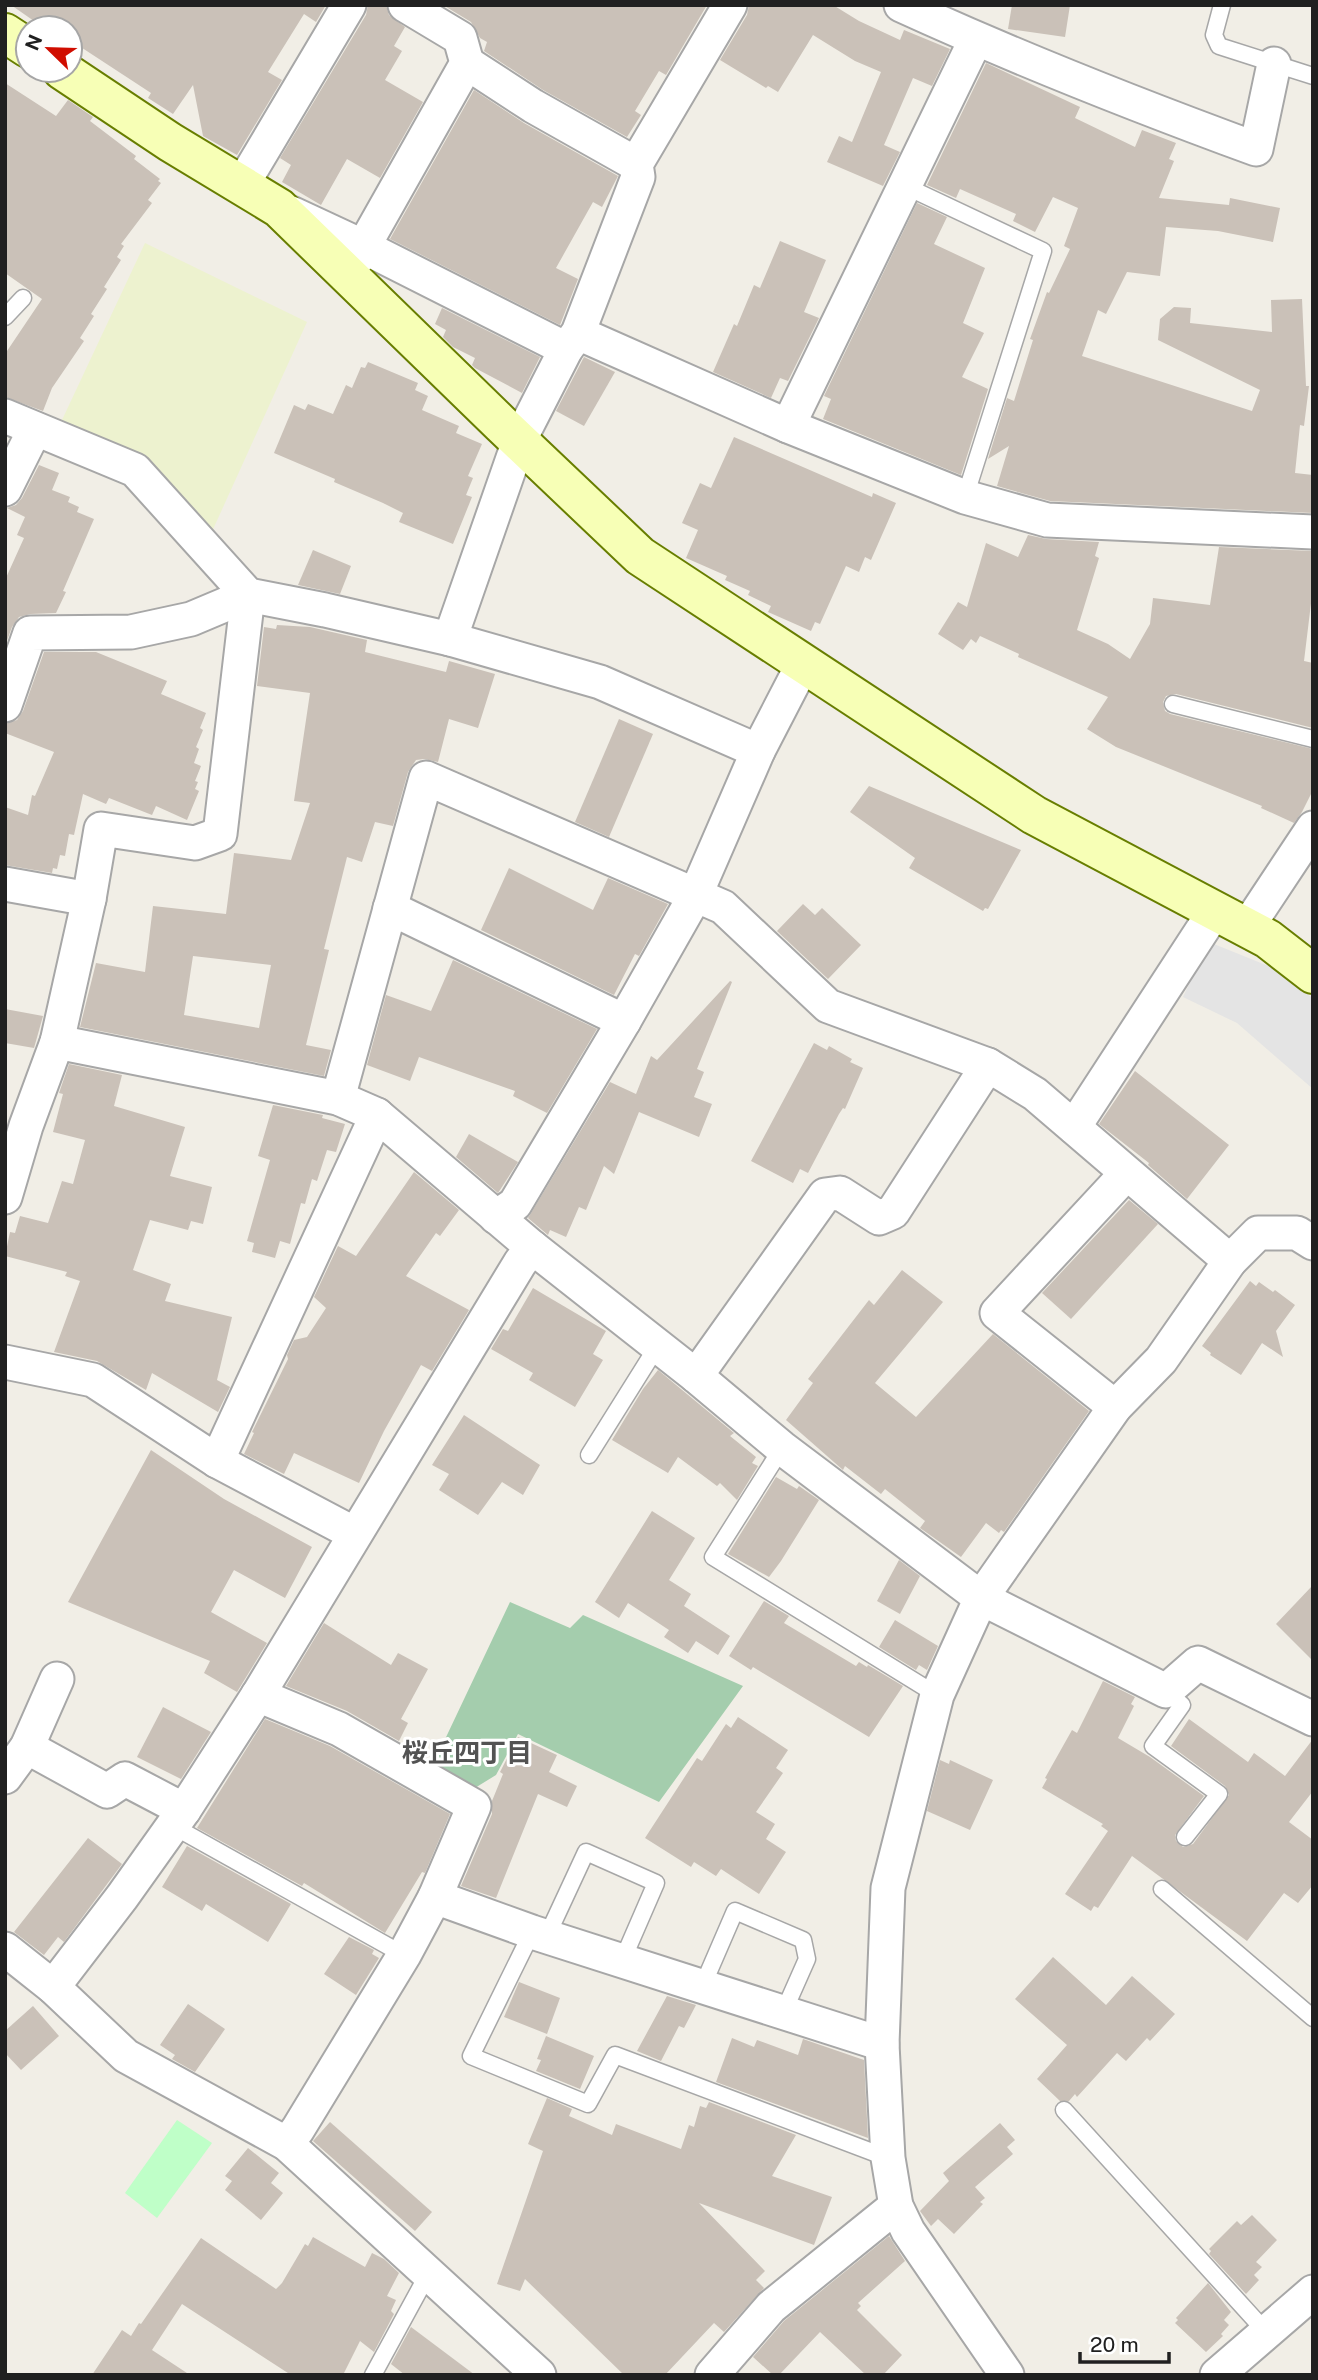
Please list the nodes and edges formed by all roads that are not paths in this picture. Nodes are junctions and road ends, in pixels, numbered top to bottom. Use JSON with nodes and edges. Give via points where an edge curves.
{"nodes":[{"id":1,"x":349,"y":5,"type":"edge"},
{"id":2,"x":405,"y":5,"type":"edge"},
{"id":3,"x":730,"y":5,"type":"edge"},
{"id":4,"x":901,"y":5,"type":"edge"},
{"id":5,"x":1222,"y":5,"type":"edge"},
{"id":6,"x":976,"y":39,"type":"junction"},
{"id":7,"x":467,"y":63,"type":"junction"},
{"id":8,"x":1274,"y":64,"type":"junction"},
{"id":9,"x":1313,"y":76,"type":"edge"},
{"id":10,"x":83,"y":84,"type":"edge"},
{"id":11,"x":636,"y":164,"type":"junction"},
{"id":12,"x":242,"y":185,"type":"junction"},
{"id":13,"x":905,"y":186,"type":"junction"},
{"id":14,"x":356,"y":261,"type":"junction"},
{"id":15,"x":23,"y":298,"type":"dead end"},
{"id":16,"x":5,"y":317,"type":"edge"},
{"id":17,"x":572,"y":341,"type":"junction"},
{"id":18,"x":5,"y":416,"type":"edge"},
{"id":19,"x":788,"y":426,"type":"junction"},
{"id":20,"x":35,"y":429,"type":"junction"},
{"id":21,"x":519,"y":441,"type":"junction"},
{"id":22,"x":5,"y":489,"type":"edge"},
{"id":23,"x":965,"y":497,"type":"junction"},
{"id":24,"x":1313,"y":532,"type":"edge"},
{"id":25,"x":248,"y":595,"type":"junction"},
{"id":26,"x":450,"y":639,"type":"junction"},
{"id":27,"x":803,"y":664,"type":"junction"},
{"id":28,"x":1173,"y":704,"type":"dead end"},
{"id":29,"x":5,"y":705,"type":"edge"},
{"id":30,"x":1313,"y":739,"type":"edge"},
{"id":31,"x":758,"y":751,"type":"junction"},
{"id":32,"x":1313,"y":828,"type":"edge"},
{"id":33,"x":5,"y":884,"type":"edge"},
{"id":34,"x":695,"y":896,"type":"junction"},
{"id":35,"x":89,"y":899,"type":"junction"},
{"id":36,"x":390,"y":908,"type":"junction"},
{"id":37,"x":1230,"y":920,"type":"junction"},
{"id":38,"x":1313,"y":974,"type":"edge"},
{"id":39,"x":624,"y":1021,"type":"junction"},
{"id":40,"x":57,"y":1042,"type":"junction"},
{"id":41,"x":988,"y":1065,"type":"junction"},
{"id":42,"x":338,"y":1098,"type":"junction"},
{"id":43,"x":377,"y":1115,"type":"junction"},
{"id":44,"x":16,"y":1124,"type":"edge"},
{"id":45,"x":1074,"y":1128,"type":"junction"},
{"id":46,"x":1126,"y":1174,"type":"junction"},
{"id":47,"x":5,"y":1197,"type":"edge"},
{"id":48,"x":496,"y":1217,"type":"junction"},
{"id":49,"x":1313,"y":1243,"type":"edge"},
{"id":50,"x":532,"y":1247,"type":"junction"},
{"id":51,"x":1230,"y":1261,"type":"junction"},
{"id":52,"x":658,"y":1345,"type":"junction"},
{"id":53,"x":5,"y":1363,"type":"edge"},
{"id":54,"x":696,"y":1376,"type":"junction"},
{"id":55,"x":1115,"y":1408,"type":"junction"},
{"id":56,"x":782,"y":1448,"type":"junction"},
{"id":57,"x":589,"y":1455,"type":"dead end"},
{"id":58,"x":217,"y":1461,"type":"junction"},
{"id":59,"x":355,"y":1534,"type":"junction"},
{"id":60,"x":981,"y":1598,"type":"junction"},
{"id":61,"x":57,"y":1679,"type":"dead end"},
{"id":62,"x":1166,"y":1691,"type":"junction"},
{"id":63,"x":258,"y":1695,"type":"junction"},
{"id":64,"x":937,"y":1695,"type":"junction"},
{"id":65,"x":1308,"y":1709,"type":"edge"},
{"id":66,"x":27,"y":1747,"type":"junction"},
{"id":67,"x":5,"y":1777,"type":"edge"},
{"id":68,"x":178,"y":1818,"type":"junction"},
{"id":69,"x":1185,"y":1838,"type":"dead end"},
{"id":70,"x":1162,"y":1889,"type":"dead end"},
{"id":71,"x":435,"y":1897,"type":"junction"},
{"id":72,"x":540,"y":1934,"type":"junction"},
{"id":73,"x":5,"y":1949,"type":"edge"},
{"id":74,"x":404,"y":1955,"type":"junction"},
{"id":75,"x":623,"y":1959,"type":"junction"},
{"id":76,"x":703,"y":1985,"type":"junction"},
{"id":77,"x":53,"y":1987,"type":"junction"},
{"id":78,"x":784,"y":2011,"type":"junction"},
{"id":79,"x":1313,"y":2018,"type":"edge"},
{"id":80,"x":882,"y":2044,"type":"junction"},
{"id":81,"x":1065,"y":2110,"type":"dead end"},
{"id":82,"x":287,"y":2144,"type":"junction"},
{"id":83,"x":888,"y":2158,"type":"junction"},
{"id":84,"x":896,"y":2206,"type":"junction"},
{"id":85,"x":428,"y":2274,"type":"junction"},
{"id":86,"x":1313,"y":2292,"type":"edge"},
{"id":87,"x":1267,"y":2333,"type":"junction"},
{"id":88,"x":373,"y":2375,"type":"edge"},
{"id":89,"x":539,"y":2375,"type":"edge"},
{"id":90,"x":712,"y":2375,"type":"edge"},
{"id":91,"x":1007,"y":2375,"type":"edge"},
{"id":92,"x":1217,"y":2375,"type":"edge"}],
"edges":[{"from":1,"to":12,"type":"street"},
{"from":2,"to":7,"type":"street","via":[[460,38]]},
{"from":3,"to":11,"type":"street"},
{"from":4,"to":6,"type":"street"},
{"from":5,"to":8,"type":"lane","via":[[1214,35],[1219,46]]},
{"from":6,"to":8,"type":"street","via":[[1256,149]]},
{"from":6,"to":13,"type":"street"},
{"from":7,"to":11,"type":"street"},
{"from":7,"to":14,"type":"street"},
{"from":8,"to":9,"type":"lane"},
{"from":10,"to":12,"type":"street"},
{"from":11,"to":17,"type":"street","via":[[638,177]]},
{"from":12,"to":14,"type":"street"},
{"from":13,"to":19,"type":"street"},
{"from":13,"to":23,"type":"lane","via":[[1043,251]]},
{"from":14,"to":17,"type":"street"},
{"from":14,"to":21,"type":"street"},
{"from":15,"to":16,"type":"lane"},
{"from":17,"to":19,"type":"street"},
{"from":17,"to":21,"type":"street"},
{"from":18,"to":20,"type":"street"},
{"from":19,"to":23,"type":"street"},
{"from":20,"to":22,"type":"street"},
{"from":20,"to":25,"type":"street","via":[[135,470]]},
{"from":21,"to":26,"type":"street"},
{"from":21,"to":27,"type":"street","via":[[640,556]]},
{"from":23,"to":24,"type":"street","via":[[1047,520]]},
{"from":25,"to":26,"type":"street"},
{"from":25,"to":29,"type":"street","via":[[191,619],[131,632],[30,634]]},
{"from":25,"to":35,"type":"street","via":[[220,834],[195,843],[101,829]]},
{"from":26,"to":31,"type":"street","via":[[600,682]]},
{"from":27,"to":31,"type":"street"},
{"from":27,"to":37,"type":"street","via":[[1034,815]]},
{"from":28,"to":30,"type":"lane"},
{"from":31,"to":34,"type":"street"},
{"from":32,"to":37,"type":"street"},
{"from":33,"to":35,"type":"street"},
{"from":34,"to":36,"type":"street","via":[[426,778]]},
{"from":34,"to":39,"type":"street"},
{"from":34,"to":41,"type":"street","via":[[723,907],[828,1006]]},
{"from":35,"to":40,"type":"street"},
{"from":36,"to":39,"type":"street"},
{"from":36,"to":42,"type":"street"},
{"from":37,"to":38,"type":"street","via":[[1268,939]]},
{"from":37,"to":45,"type":"street"},
{"from":39,"to":48,"type":"street","via":[[514,1204]]},
{"from":40,"to":42,"type":"street"},
{"from":40,"to":44,"type":"street"},
{"from":41,"to":45,"type":"street","via":[[1035,1094]]},
{"from":41,"to":54,"type":"street","via":[[893,1212],[879,1218],[841,1193],[825,1195]]},
{"from":42,"to":43,"type":"street"},
{"from":43,"to":48,"type":"street"},
{"from":43,"to":58,"type":"street"},
{"from":44,"to":47,"type":"street"},
{"from":45,"to":46,"type":"street"},
{"from":46,"to":51,"type":"street"},
{"from":46,"to":55,"type":"street","via":[[997,1313]]},
{"from":48,"to":50,"type":"street"},
{"from":49,"to":51,"type":"street","via":[[1297,1233],[1258,1233]]},
{"from":50,"to":52,"type":"street"},
{"from":50,"to":59,"type":"street"},
{"from":51,"to":55,"type":"street","via":[[1161,1360]]},
{"from":52,"to":54,"type":"street"},
{"from":52,"to":57,"type":"lane"},
{"from":53,"to":58,"type":"street","via":[[93,1381]]},
{"from":54,"to":56,"type":"street"},
{"from":55,"to":60,"type":"street"},
{"from":56,"to":60,"type":"street"},
{"from":56,"to":64,"type":"lane","via":[[713,1557]]},
{"from":58,"to":59,"type":"street"},
{"from":59,"to":63,"type":"street"},
{"from":60,"to":62,"type":"street"},
{"from":60,"to":64,"type":"street"},
{"from":61,"to":66,"type":"street"},
{"from":62,"to":65,"type":"street","via":[[1198,1663]]},
{"from":62,"to":69,"type":"lane","via":[[1182,1704],[1153,1746],[1219,1794]]},
{"from":63,"to":68,"type":"street"},
{"from":63,"to":71,"type":"street","via":[[339,1729],[474,1806]]},
{"from":64,"to":80,"type":"street","via":[[888,1888]]},
{"from":66,"to":67,"type":"street"},
{"from":66,"to":68,"type":"street","via":[[107,1791],[125,1779]]},
{"from":68,"to":74,"type":"lane"},
{"from":68,"to":77,"type":"street"},
{"from":70,"to":79,"type":"lane"},
{"from":71,"to":72,"type":"street"},
{"from":71,"to":74,"type":"street"},
{"from":72,"to":75,"type":"street"},
{"from":72,"to":75,"type":"lane","via":[[586,1852],[656,1883]]},
{"from":72,"to":83,"type":"lane","via":[[471,2056],[588,2104],[615,2055]]},
{"from":73,"to":77,"type":"street"},
{"from":74,"to":82,"type":"street"},
{"from":75,"to":76,"type":"street"},
{"from":76,"to":78,"type":"street"},
{"from":76,"to":78,"type":"lane","via":[[735,1912],[803,1940],[807,1959]]},
{"from":77,"to":82,"type":"street","via":[[126,2056]]},
{"from":78,"to":80,"type":"street"},
{"from":80,"to":83,"type":"street"},
{"from":81,"to":87,"type":"lane"},
{"from":82,"to":85,"type":"street"},
{"from":83,"to":84,"type":"street"},
{"from":84,"to":90,"type":"street","via":[[771,2307]]},
{"from":84,"to":91,"type":"street","via":[[908,2231]]},
{"from":85,"to":88,"type":"lane"},
{"from":85,"to":89,"type":"street"},
{"from":86,"to":87,"type":"street"},
{"from":87,"to":92,"type":"street"}]}
